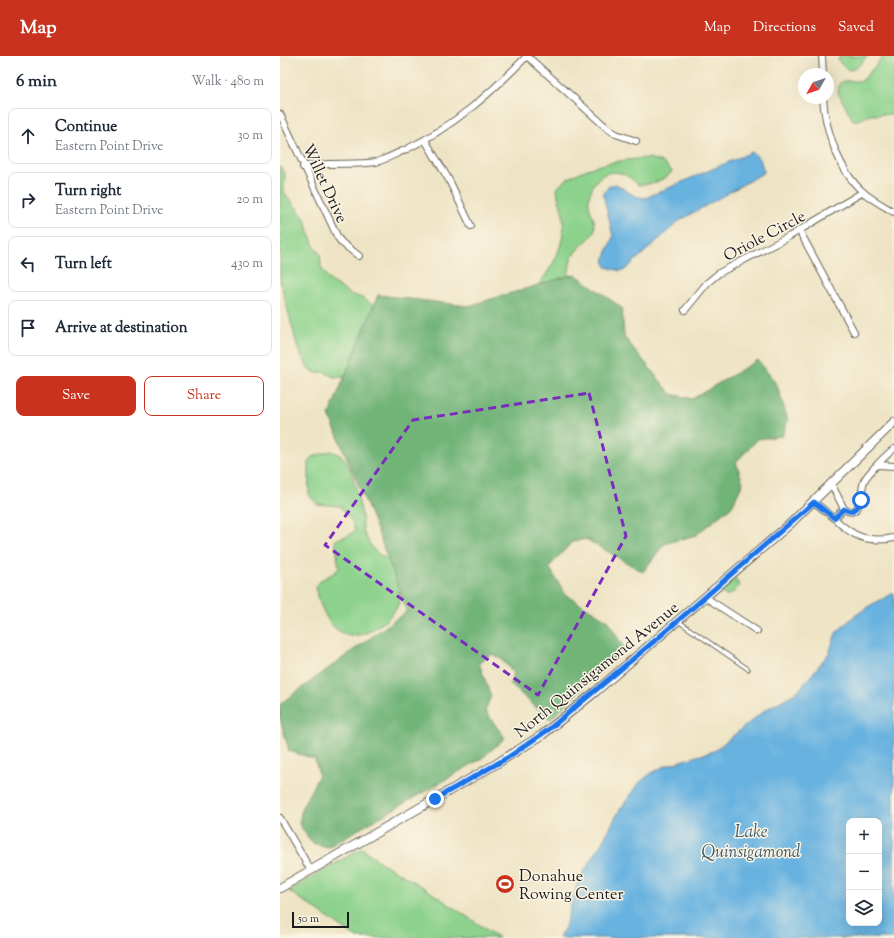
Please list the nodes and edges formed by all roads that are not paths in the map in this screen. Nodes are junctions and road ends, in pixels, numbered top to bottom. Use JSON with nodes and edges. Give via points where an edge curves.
{"nodes":[{"id":1,"x":527,"y":56,"type":"edge"},
{"id":2,"x":822,"y":56,"type":"edge"},
{"id":3,"x":822,"y":68,"type":"edge"},
{"id":4,"x":824,"y":104,"type":"edge"},
{"id":5,"x":280,"y":114,"type":"edge"},
{"id":6,"x":426,"y":140,"type":"junction"},
{"id":7,"x":636,"y":141,"type":"dead end"},
{"id":8,"x":303,"y":167,"type":"junction"},
{"id":9,"x":863,"y":192,"type":"junction"},
{"id":10,"x":894,"y":212,"type":"edge"},
{"id":11,"x":471,"y":226,"type":"dead end"},
{"id":12,"x":799,"y":230,"type":"junction"},
{"id":13,"x":359,"y":256,"type":"dead end"},
{"id":14,"x":685,"y":310,"type":"dead end"},
{"id":15,"x":854,"y":332,"type":"dead end"},
{"id":16,"x":894,"y":422,"type":"edge"},
{"id":17,"x":894,"y":449,"type":"edge"},
{"id":18,"x":878,"y":465,"type":"junction"},
{"id":19,"x":894,"y":466,"type":"edge"},
{"id":20,"x":832,"y":485,"type":"junction"},
{"id":21,"x":814,"y":502,"type":"junction"},
{"id":22,"x":844,"y":509,"type":"junction"},
{"id":23,"x":834,"y":518,"type":"junction"},
{"id":24,"x":894,"y":538,"type":"edge"},
{"id":25,"x":705,"y":597,"type":"junction"},
{"id":26,"x":678,"y":621,"type":"junction"},
{"id":27,"x":757,"y":632,"type":"dead end"},
{"id":28,"x":748,"y":669,"type":"dead end"},
{"id":29,"x":280,"y":818,"type":"edge"},
{"id":30,"x":310,"y":869,"type":"junction"},
{"id":31,"x":280,"y":888,"type":"edge"}],
"edges":[{"from":1,"to":6,"type":"street","via":[[459,119]]},
{"from":1,"to":7,"type":"street","via":[[607,128]]},
{"from":2,"to":3,"type":"street"},
{"from":4,"to":9,"type":"street","via":[[838,157],[848,175]]},
{"from":5,"to":8,"type":"street","name":"Willet Drive"},
{"from":6,"to":8,"type":"street","via":[[378,161],[361,164],[320,163]]},
{"from":6,"to":11,"type":"street"},
{"from":8,"to":13,"type":"street","name":"Willet Drive","via":[[338,238]]},
{"from":9,"to":10,"type":"street"},
{"from":9,"to":12,"type":"street","name":"Oriole Circle"},
{"from":12,"to":14,"type":"street","name":"Oriole Circle","via":[[713,278]]},
{"from":12,"to":15,"type":"street"},
{"from":16,"to":20,"type":"main road","name":"North Quinsigamond Avenue"},
{"from":17,"to":18,"type":"street"},
{"from":18,"to":19,"type":"street"},
{"from":18,"to":22,"type":"street","via":[[864,481],[859,506],[852,511]]},
{"from":20,"to":21,"type":"main road","name":"North Quinsigamond Avenue"},
{"from":20,"to":22,"type":"street"},
{"from":21,"to":23,"type":"street"},
{"from":21,"to":25,"type":"main road","name":"North Quinsigamond Avenue"},
{"from":22,"to":23,"type":"street"},
{"from":23,"to":24,"type":"street","via":[[855,536]]},
{"from":25,"to":26,"type":"main road","name":"North Quinsigamond Avenue"},
{"from":25,"to":27,"type":"street"},
{"from":26,"to":28,"type":"lane"},
{"from":26,"to":30,"type":"main road","name":"North Quinsigamond Avenue","via":[[531,743]]},
{"from":29,"to":30,"type":"street"},
{"from":30,"to":31,"type":"main road","name":"North Quinsigamond Avenue"}]}
